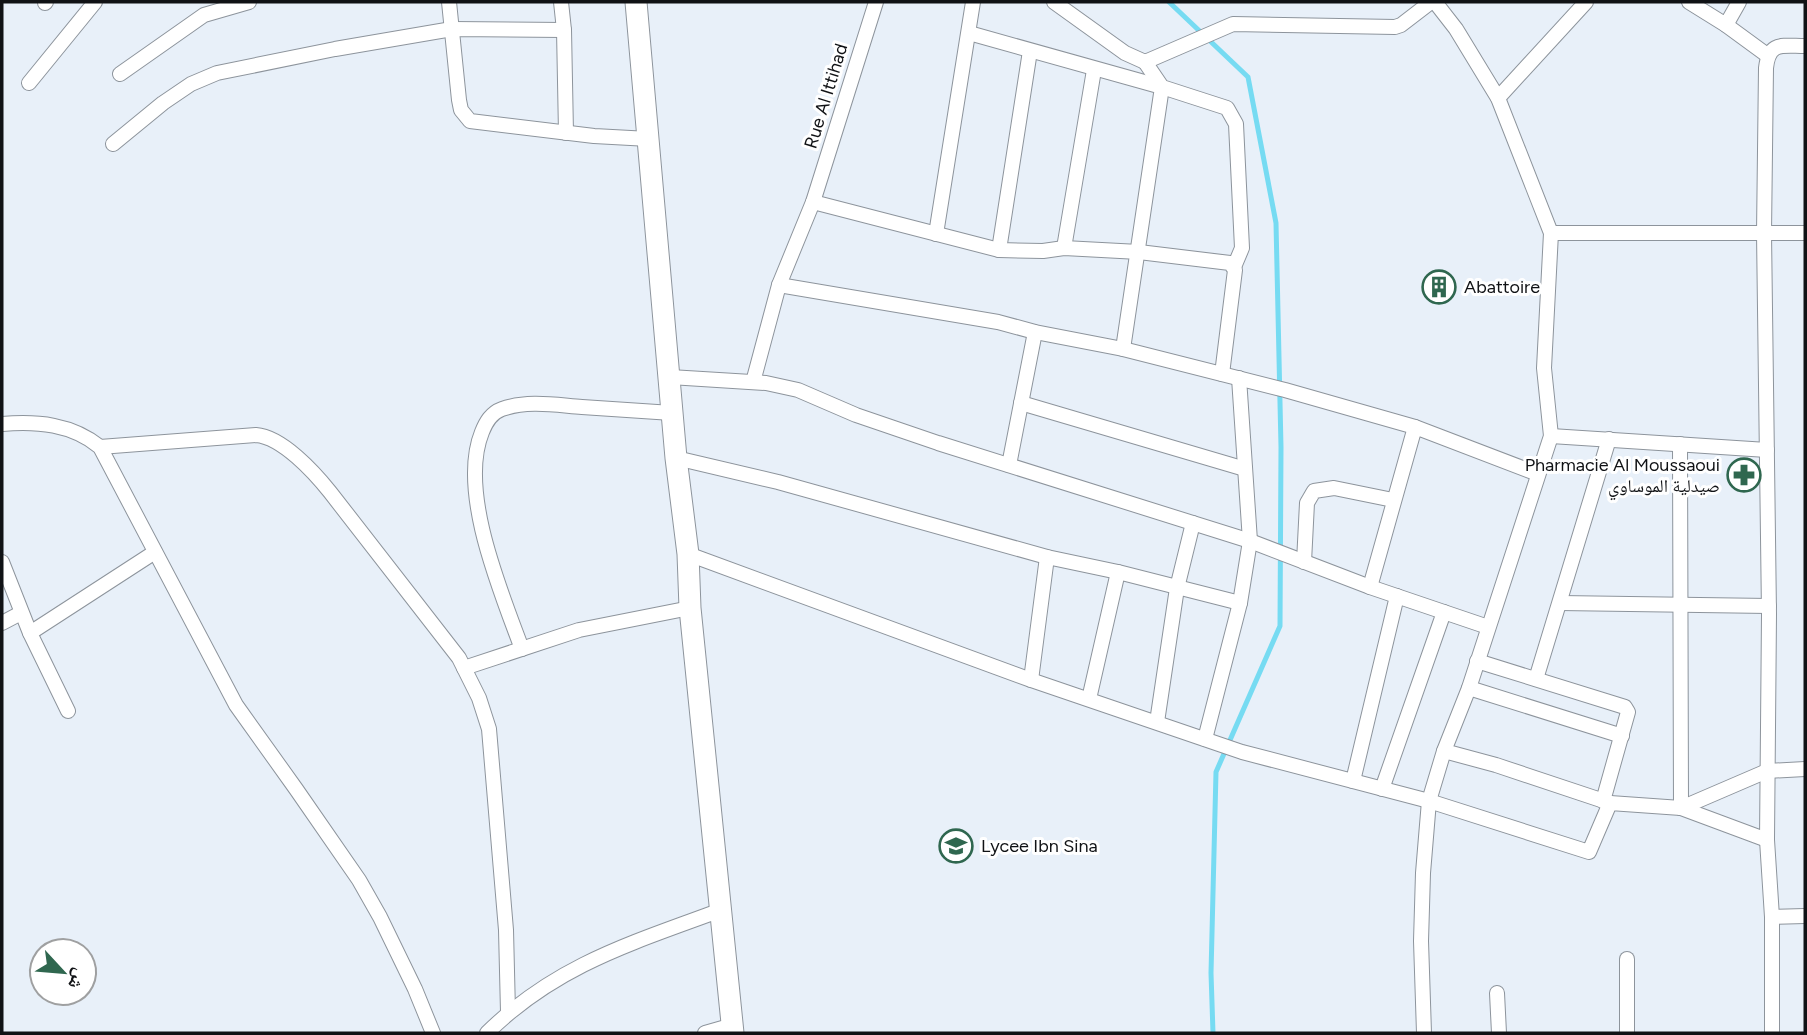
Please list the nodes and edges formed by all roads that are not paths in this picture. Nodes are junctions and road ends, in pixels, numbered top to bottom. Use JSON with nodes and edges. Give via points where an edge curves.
{"nodes":[{"id":1,"x":95,"y":2,"type":"edge"},
{"id":2,"x":249,"y":2,"type":"edge"},
{"id":3,"x":449,"y":2,"type":"edge"},
{"id":4,"x":561,"y":2,"type":"edge"},
{"id":5,"x":636,"y":2,"type":"edge"},
{"id":6,"x":876,"y":2,"type":"edge"},
{"id":7,"x":973,"y":2,"type":"edge"},
{"id":8,"x":1054,"y":2,"type":"edge"},
{"id":9,"x":1433,"y":2,"type":"edge"},
{"id":10,"x":1586,"y":2,"type":"edge"},
{"id":11,"x":1689,"y":2,"type":"edge"},
{"id":12,"x":1738,"y":2,"type":"edge"},
{"id":13,"x":1726,"y":25,"type":"junction"},
{"id":14,"x":452,"y":29,"type":"junction"},
{"id":15,"x":564,"y":30,"type":"junction"},
{"id":16,"x":969,"y":33,"type":"junction"},
{"id":17,"x":1805,"y":46,"type":"edge"},
{"id":18,"x":1030,"y":51,"type":"junction"},
{"id":19,"x":1767,"y":55,"type":"junction"},
{"id":20,"x":1144,"y":62,"type":"junction"},
{"id":21,"x":1094,"y":70,"type":"junction"},
{"id":22,"x":120,"y":75,"type":"dead end"},
{"id":23,"x":29,"y":83,"type":"dead end"},
{"id":24,"x":1162,"y":88,"type":"junction"},
{"id":25,"x":1497,"y":98,"type":"junction"},
{"id":26,"x":566,"y":133,"type":"junction"},
{"id":27,"x":649,"y":139,"type":"junction"},
{"id":28,"x":113,"y":144,"type":"dead end"},
{"id":29,"x":813,"y":202,"type":"junction"},
{"id":30,"x":1551,"y":233,"type":"junction"},
{"id":31,"x":1764,"y":233,"type":"junction"},
{"id":32,"x":1805,"y":233,"type":"edge"},
{"id":33,"x":936,"y":234,"type":"junction"},
{"id":34,"x":1063,"y":248,"type":"junction"},
{"id":35,"x":999,"y":250,"type":"junction"},
{"id":36,"x":1139,"y":252,"type":"junction"},
{"id":37,"x":1234,"y":267,"type":"junction"},
{"id":38,"x":779,"y":285,"type":"junction"},
{"id":39,"x":1035,"y":332,"type":"junction"},
{"id":40,"x":1123,"y":349,"type":"junction"},
{"id":41,"x":1222,"y":374,"type":"junction"},
{"id":42,"x":670,"y":377,"type":"junction"},
{"id":43,"x":1239,"y":378,"type":"junction"},
{"id":44,"x":753,"y":382,"type":"junction"},
{"id":45,"x":1021,"y":404,"type":"junction"},
{"id":46,"x":672,"y":413,"type":"junction"},
{"id":47,"x":2,"y":424,"type":"edge"},
{"id":48,"x":1415,"y":427,"type":"junction"},
{"id":49,"x":1551,"y":436,"type":"junction"},
{"id":50,"x":1609,"y":439,"type":"junction"},
{"id":51,"x":1680,"y":444,"type":"junction"},
{"id":52,"x":100,"y":447,"type":"junction"},
{"id":53,"x":1767,"y":450,"type":"junction"},
{"id":54,"x":676,"y":458,"type":"junction"},
{"id":55,"x":1009,"y":465,"type":"junction"},
{"id":56,"x":1245,"y":469,"type":"junction"},
{"id":57,"x":1538,"y":474,"type":"junction"},
{"id":58,"x":1393,"y":500,"type":"junction"},
{"id":59,"x":1193,"y":523,"type":"junction"},
{"id":60,"x":1252,"y":542,"type":"junction"},
{"id":61,"x":155,"y":552,"type":"junction"},
{"id":62,"x":688,"y":554,"type":"junction"},
{"id":63,"x":1047,"y":557,"type":"junction"},
{"id":64,"x":1297,"y":559,"type":"junction"},
{"id":65,"x":2,"y":562,"type":"edge"},
{"id":66,"x":1118,"y":572,"type":"junction"},
{"id":67,"x":1370,"y":587,"type":"junction"},
{"id":68,"x":1177,"y":588,"type":"junction"},
{"id":69,"x":1398,"y":596,"type":"junction"},
{"id":70,"x":1240,"y":603,"type":"junction"},
{"id":71,"x":1560,"y":603,"type":"junction"},
{"id":72,"x":1680,"y":605,"type":"junction"},
{"id":73,"x":1769,"y":606,"type":"junction"},
{"id":74,"x":690,"y":608,"type":"junction"},
{"id":75,"x":1444,"y":612,"type":"junction"},
{"id":76,"x":22,"y":613,"type":"junction"},
{"id":77,"x":2,"y":623,"type":"edge"},
{"id":78,"x":1489,"y":627,"type":"junction"},
{"id":79,"x":30,"y":633,"type":"junction"},
{"id":80,"x":522,"y":649,"type":"junction"},
{"id":81,"x":1477,"y":661,"type":"junction"},
{"id":82,"x":464,"y":668,"type":"junction"},
{"id":83,"x":1536,"y":679,"type":"junction"},
{"id":84,"x":1031,"y":680,"type":"junction"},
{"id":85,"x":1469,"y":688,"type":"junction"},
{"id":86,"x":1089,"y":699,"type":"junction"},
{"id":87,"x":68,"y":711,"type":"dead end"},
{"id":88,"x":1157,"y":722,"type":"junction"},
{"id":89,"x":1622,"y":736,"type":"junction"},
{"id":90,"x":1206,"y":739,"type":"junction"},
{"id":91,"x":1444,"y":751,"type":"junction"},
{"id":92,"x":1805,"y":769,"type":"edge"},
{"id":93,"x":1767,"y":771,"type":"junction"},
{"id":94,"x":1353,"y":781,"type":"junction"},
{"id":95,"x":1382,"y":789,"type":"junction"},
{"id":96,"x":1429,"y":801,"type":"junction"},
{"id":97,"x":1606,"y":802,"type":"junction"},
{"id":98,"x":1681,"y":808,"type":"junction"},
{"id":99,"x":1767,"y":840,"type":"junction"},
{"id":100,"x":721,"y":909,"type":"junction"},
{"id":101,"x":1805,"y":916,"type":"edge"},
{"id":102,"x":1772,"y":918,"type":"junction"},
{"id":103,"x":1627,"y":960,"type":"dead end"},
{"id":104,"x":1497,"y":993,"type":"dead end"},
{"id":105,"x":508,"y":1012,"type":"junction"},
{"id":106,"x":733,"y":1029,"type":"edge"},
{"id":107,"x":433,"y":1033,"type":"edge"},
{"id":108,"x":486,"y":1033,"type":"edge"},
{"id":109,"x":705,"y":1033,"type":"edge"},
{"id":110,"x":1424,"y":1033,"type":"edge"},
{"id":111,"x":1499,"y":1033,"type":"edge"},
{"id":112,"x":1627,"y":1033,"type":"edge"},
{"id":113,"x":1772,"y":1033,"type":"edge"}],
"edges":[{"from":1,"to":23,"type":"street"},
{"from":2,"to":22,"type":"street","via":[[204,15]]},
{"from":3,"to":14,"type":"street"},
{"from":4,"to":15,"type":"street"},
{"from":5,"to":27,"type":"street"},
{"from":6,"to":29,"type":"street","name":"Rue Al Ittihad"},
{"from":7,"to":16,"type":"street"},
{"from":8,"to":20,"type":"street"},
{"from":9,"to":20,"type":"street","via":[[1395,27],[1233,24]]},
{"from":9,"to":25,"type":"street","via":[[1456,29]]},
{"from":10,"to":25,"type":"street"},
{"from":11,"to":13,"type":"street"},
{"from":12,"to":13,"type":"street"},
{"from":13,"to":19,"type":"street"},
{"from":14,"to":15,"type":"street"},
{"from":14,"to":26,"type":"street","via":[[459,100],[467,119]]},
{"from":14,"to":28,"type":"street","via":[[217,73],[191,84]]},
{"from":15,"to":26,"type":"street"},
{"from":16,"to":18,"type":"street"},
{"from":16,"to":33,"type":"street"},
{"from":17,"to":19,"type":"street","via":[[1778,46]]},
{"from":18,"to":21,"type":"street"},
{"from":18,"to":35,"type":"street"},
{"from":19,"to":31,"type":"street"},
{"from":20,"to":24,"type":"street"},
{"from":21,"to":24,"type":"street"},
{"from":21,"to":34,"type":"street"},
{"from":24,"to":36,"type":"street"},
{"from":24,"to":37,"type":"street","via":[[1227,108],[1236,124],[1242,248]]},
{"from":25,"to":30,"type":"street"},
{"from":26,"to":27,"type":"street"},
{"from":27,"to":42,"type":"street"},
{"from":29,"to":33,"type":"street"},
{"from":29,"to":38,"type":"street","name":"Rue Al Ittihad"},
{"from":30,"to":31,"type":"street"},
{"from":30,"to":49,"type":"street","via":[[1544,368]]},
{"from":31,"to":32,"type":"street"},
{"from":31,"to":53,"type":"street"},
{"from":33,"to":35,"type":"street"},
{"from":34,"to":35,"type":"street"},
{"from":34,"to":36,"type":"street"},
{"from":36,"to":37,"type":"street","via":[[1228,262]]},
{"from":36,"to":40,"type":"street"},
{"from":37,"to":41,"type":"street"},
{"from":38,"to":39,"type":"street"},
{"from":38,"to":44,"type":"street","name":"Rue Al Ittihad"},
{"from":39,"to":40,"type":"street"},
{"from":39,"to":45,"type":"street"},
{"from":40,"to":41,"type":"street"},
{"from":41,"to":43,"type":"street"},
{"from":42,"to":44,"type":"street"},
{"from":42,"to":46,"type":"street"},
{"from":43,"to":48,"type":"street"},
{"from":43,"to":56,"type":"street"},
{"from":44,"to":55,"type":"street","via":[[799,390],[856,415]]},
{"from":45,"to":55,"type":"street"},
{"from":45,"to":56,"type":"street"},
{"from":46,"to":54,"type":"street"},
{"from":46,"to":80,"type":"street","via":[[537,403],[500,409],[489,416],[477,445],[479,516]]},
{"from":47,"to":52,"type":"street","via":[[56,426],[80,433]]},
{"from":48,"to":57,"type":"street"},
{"from":48,"to":58,"type":"street"},
{"from":49,"to":50,"type":"street"},
{"from":49,"to":57,"type":"street"},
{"from":50,"to":51,"type":"street"},
{"from":50,"to":71,"type":"street"},
{"from":51,"to":53,"type":"street"},
{"from":51,"to":72,"type":"street"},
{"from":52,"to":61,"type":"street"},
{"from":52,"to":82,"type":"street","via":[[256,435],[276,440],[319,478]]},
{"from":53,"to":73,"type":"street"},
{"from":54,"to":62,"type":"street"},
{"from":54,"to":63,"type":"street"},
{"from":55,"to":59,"type":"street"},
{"from":56,"to":60,"type":"street"},
{"from":57,"to":78,"type":"street"},
{"from":58,"to":64,"type":"street","via":[[1334,488],[1314,491],[1307,503]]},
{"from":58,"to":67,"type":"street"},
{"from":59,"to":60,"type":"street"},
{"from":59,"to":68,"type":"street"},
{"from":60,"to":64,"type":"street"},
{"from":60,"to":70,"type":"street"},
{"from":61,"to":79,"type":"street"},
{"from":61,"to":107,"type":"street","via":[[236,705],[359,880]]},
{"from":62,"to":74,"type":"street"},
{"from":62,"to":84,"type":"street"},
{"from":63,"to":66,"type":"street"},
{"from":63,"to":84,"type":"street"},
{"from":64,"to":67,"type":"street"},
{"from":65,"to":76,"type":"street"},
{"from":66,"to":68,"type":"street"},
{"from":66,"to":86,"type":"street"},
{"from":67,"to":69,"type":"street"},
{"from":68,"to":70,"type":"street"},
{"from":68,"to":88,"type":"street"},
{"from":69,"to":75,"type":"street"},
{"from":69,"to":94,"type":"street"},
{"from":70,"to":90,"type":"street"},
{"from":71,"to":72,"type":"street"},
{"from":71,"to":83,"type":"street"},
{"from":72,"to":73,"type":"street"},
{"from":72,"to":98,"type":"street"},
{"from":73,"to":93,"type":"street"},
{"from":74,"to":80,"type":"street","via":[[579,630]]},
{"from":74,"to":100,"type":"street"},
{"from":75,"to":78,"type":"street"},
{"from":75,"to":95,"type":"street"},
{"from":76,"to":77,"type":"street"},
{"from":76,"to":79,"type":"street"},
{"from":78,"to":81,"type":"street"},
{"from":79,"to":87,"type":"street"},
{"from":80,"to":82,"type":"street"},
{"from":81,"to":83,"type":"street"},
{"from":81,"to":85,"type":"street"},
{"from":82,"to":105,"type":"street","via":[[489,729]]},
{"from":83,"to":89,"type":"street","via":[[1625,707]]},
{"from":84,"to":86,"type":"street"},
{"from":85,"to":89,"type":"street"},
{"from":85,"to":91,"type":"street"},
{"from":86,"to":88,"type":"street"},
{"from":88,"to":90,"type":"street"},
{"from":89,"to":97,"type":"street"},
{"from":90,"to":94,"type":"street"},
{"from":91,"to":96,"type":"street"},
{"from":91,"to":97,"type":"street"},
{"from":92,"to":93,"type":"street"},
{"from":93,"to":98,"type":"street"},
{"from":93,"to":99,"type":"street"},
{"from":94,"to":95,"type":"street"},
{"from":95,"to":96,"type":"street"},
{"from":96,"to":97,"type":"street","via":[[1589,852]]},
{"from":96,"to":110,"type":"street","via":[[1421,941]]},
{"from":97,"to":98,"type":"street"},
{"from":98,"to":99,"type":"street"},
{"from":99,"to":102,"type":"street"},
{"from":100,"to":105,"type":"street","via":[[608,951],[537,990]]},
{"from":100,"to":106,"type":"street"},
{"from":101,"to":102,"type":"street"},
{"from":102,"to":113,"type":"street"},
{"from":103,"to":112,"type":"street"},
{"from":104,"to":111,"type":"street"},
{"from":105,"to":108,"type":"street"},
{"from":106,"to":109,"type":"street"}]}
